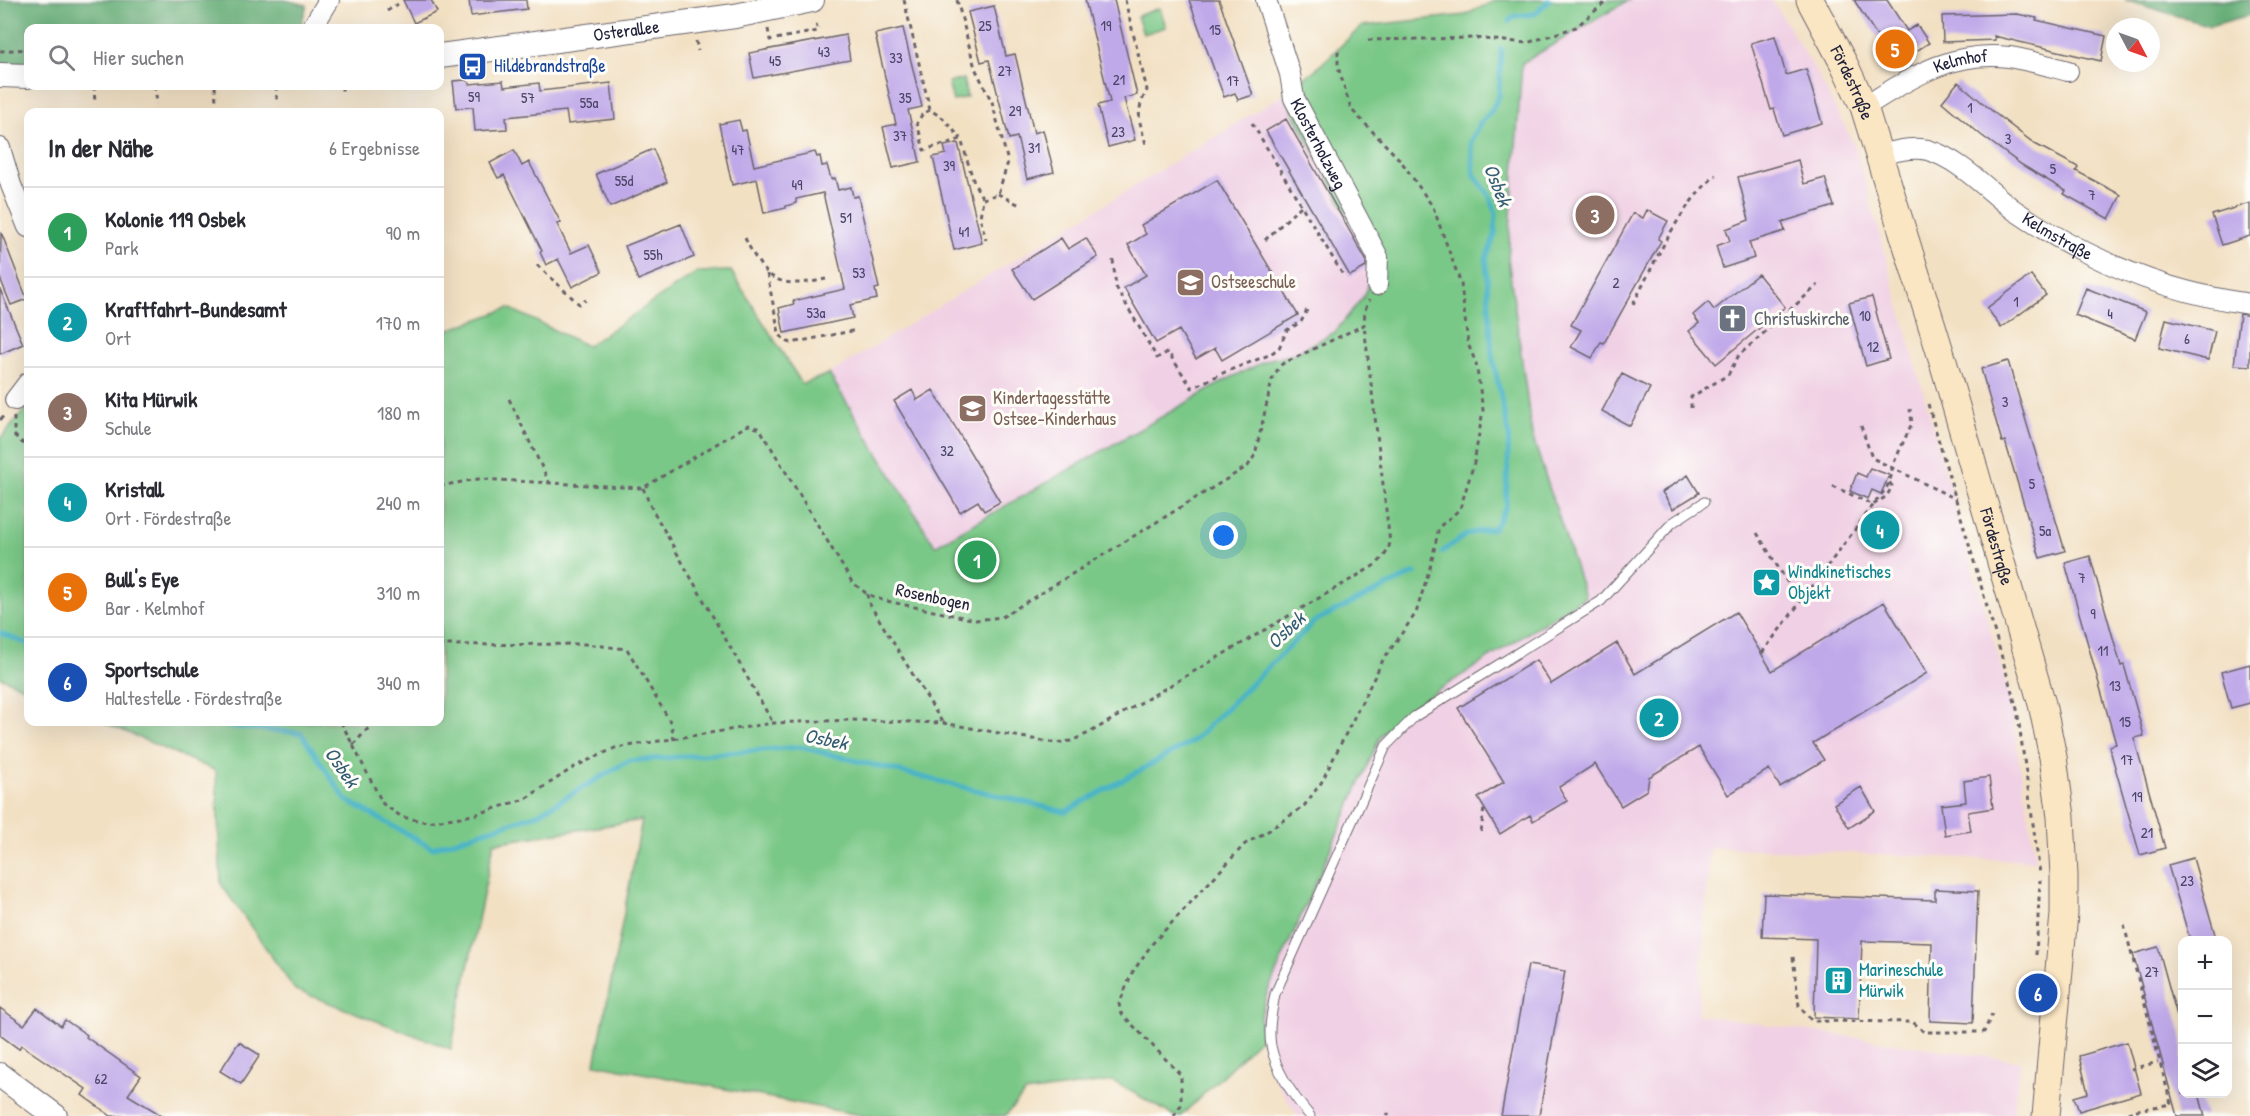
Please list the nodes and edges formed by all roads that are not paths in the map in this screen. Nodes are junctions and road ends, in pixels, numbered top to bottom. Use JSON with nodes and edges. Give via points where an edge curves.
{"nodes":[{"id":1,"x":329,"y":0,"type":"edge"},
{"id":2,"x":812,"y":0,"type":"edge"},
{"id":3,"x":1266,"y":0,"type":"edge"},
{"id":4,"x":1810,"y":0,"type":"edge"},
{"id":5,"x":314,"y":24,"type":"edge"},
{"id":6,"x":444,"y":55,"type":"edge"},
{"id":7,"x":2068,"y":71,"type":"dead end"},
{"id":8,"x":0,"y":75,"type":"edge"},
{"id":9,"x":24,"y":76,"type":"edge"},
{"id":10,"x":1864,"y":107,"type":"junction"},
{"id":11,"x":0,"y":148,"type":"edge"},
{"id":12,"x":1878,"y":155,"type":"junction"},
{"id":13,"x":24,"y":218,"type":"edge"},
{"id":14,"x":1377,"y":285,"type":"road end"},
{"id":15,"x":2250,"y":304,"type":"edge"},
{"id":16,"x":24,"y":388,"type":"edge"},
{"id":17,"x":15,"y":400,"type":"road end"},
{"id":18,"x":1704,"y":502,"type":"dead end"},
{"id":19,"x":0,"y":1075,"type":"edge"},
{"id":20,"x":54,"y":1116,"type":"edge"},
{"id":21,"x":1310,"y":1116,"type":"edge"},
{"id":22,"x":2046,"y":1116,"type":"edge"}],
"edges":[{"from":1,"to":5,"type":"street"},
{"from":2,"to":6,"type":"street","name":"Osterallee","via":[[703,20]]},
{"from":3,"to":14,"type":"street","name":"Klosterholzweg","via":[[1294,98],[1378,257]]},
{"from":4,"to":10,"type":"main road","name":"Fördestraße"},
{"from":7,"to":10,"type":"street","name":"Kelmhof","via":[[2009,57],[1971,57],[1930,68]]},
{"from":8,"to":9,"type":"street"},
{"from":10,"to":12,"type":"main road","name":"Fördestraße"},
{"from":11,"to":13,"type":"street"},
{"from":12,"to":15,"type":"street","name":"Kelmstraße","via":[[1908,149],[1926,150],[1947,158],[2015,210],[2083,251],[2171,286]]},
{"from":12,"to":22,"type":"main road","name":"Fördestraße","via":[[2006,575],[2053,757],[2061,818],[2064,914]]},
{"from":16,"to":17,"type":"street"},
{"from":18,"to":21,"type":"lane","via":[[1672,523],[1601,601],[1414,717],[1386,746],[1275,994],[1271,1045],[1278,1066]]},
{"from":19,"to":20,"type":"street"}]}
